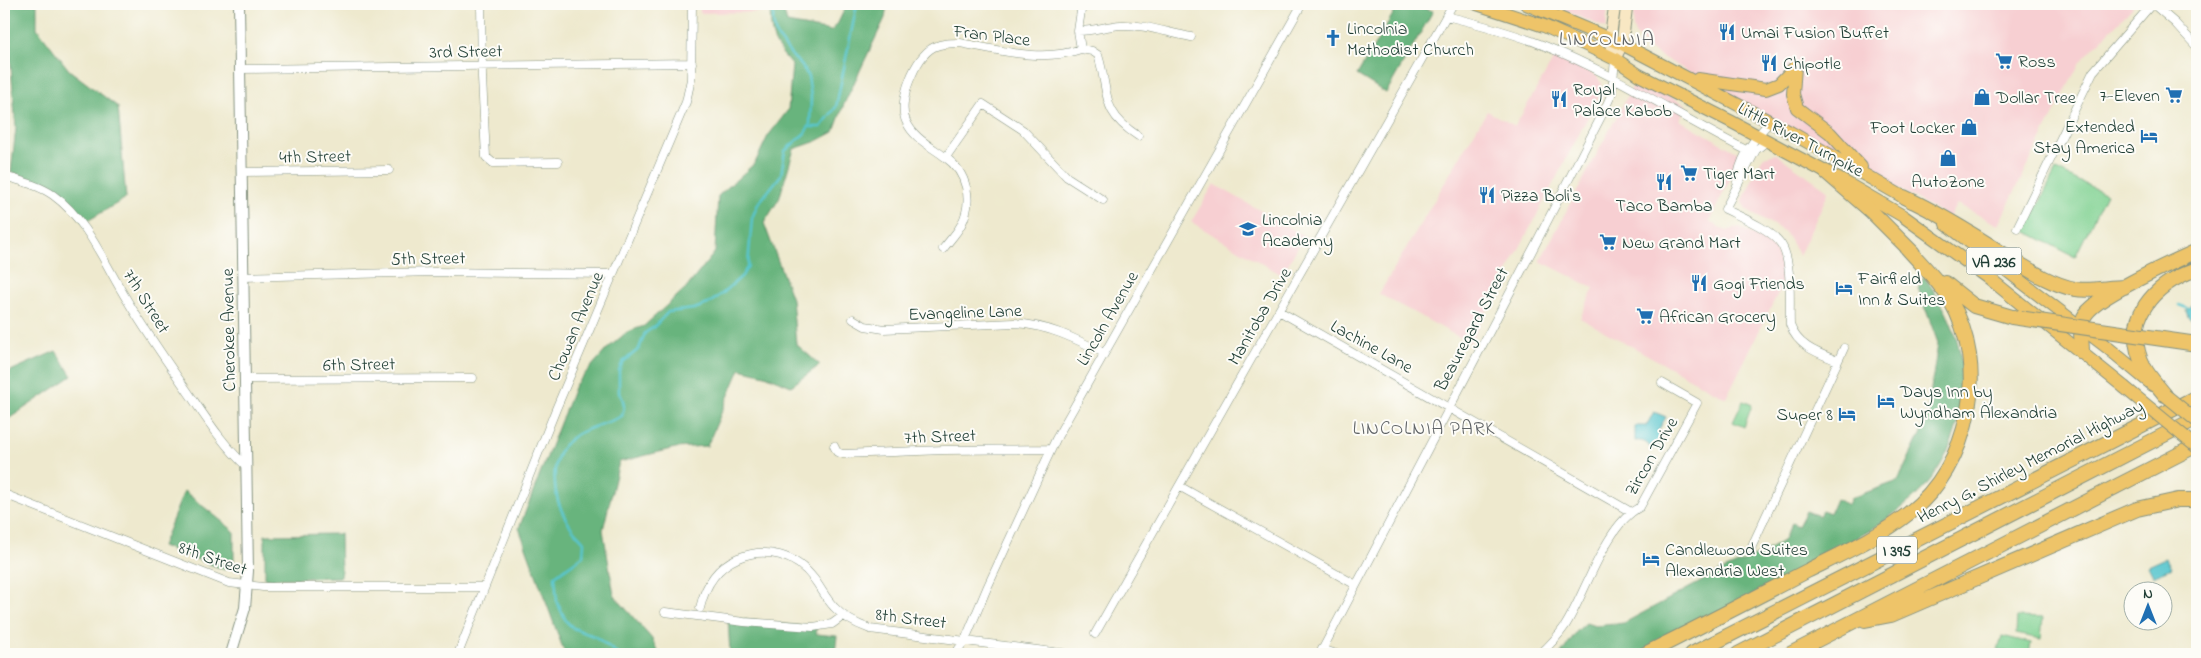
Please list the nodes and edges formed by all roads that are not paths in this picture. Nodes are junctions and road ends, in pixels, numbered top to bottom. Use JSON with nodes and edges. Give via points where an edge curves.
{"nodes":[{"id":1,"x":239,"y":4,"type":"edge"},
{"id":2,"x":481,"y":4,"type":"edge"},
{"id":3,"x":692,"y":4,"type":"edge"},
{"id":4,"x":1082,"y":4,"type":"edge"},
{"id":5,"x":1302,"y":4,"type":"edge"},
{"id":6,"x":1453,"y":4,"type":"edge"},
{"id":7,"x":1477,"y":4,"type":"edge"},
{"id":8,"x":1526,"y":4,"type":"edge"},
{"id":9,"x":1615,"y":4,"type":"edge"},
{"id":10,"x":1627,"y":4,"type":"edge"},
{"id":11,"x":2153,"y":4,"type":"edge"},
{"id":12,"x":1446,"y":16,"type":"junction"},
{"id":13,"x":1078,"y":31,"type":"junction"},
{"id":14,"x":1191,"y":37,"type":"dead end"},
{"id":15,"x":1616,"y":41,"type":"junction"},
{"id":16,"x":2197,"y":47,"type":"edge"},
{"id":17,"x":1081,"y":49,"type":"junction"},
{"id":18,"x":1615,"y":59,"type":"junction"},
{"id":19,"x":692,"y":63,"type":"junction"},
{"id":20,"x":482,"y":66,"type":"junction"},
{"id":21,"x":240,"y":69,"type":"junction"},
{"id":22,"x":1682,"y":76,"type":"junction"},
{"id":23,"x":1614,"y":79,"type":"junction"},
{"id":24,"x":1770,"y":122,"type":"junction"},
{"id":25,"x":1138,"y":136,"type":"dead end"},
{"id":26,"x":1762,"y":138,"type":"junction"},
{"id":27,"x":1748,"y":151,"type":"junction"},
{"id":28,"x":946,"y":157,"type":"junction"},
{"id":29,"x":558,"y":162,"type":"dead end"},
{"id":30,"x":389,"y":170,"type":"dead end"},
{"id":31,"x":242,"y":172,"type":"junction"},
{"id":32,"x":1826,"y":172,"type":"junction"},
{"id":33,"x":4,"y":176,"type":"edge"},
{"id":34,"x":1872,"y":178,"type":"junction"},
{"id":35,"x":1737,"y":182,"type":"junction"},
{"id":36,"x":1904,"y":197,"type":"junction"},
{"id":37,"x":1103,"y":200,"type":"dead end"},
{"id":38,"x":2017,"y":228,"type":"dead end"},
{"id":39,"x":1907,"y":248,"type":"junction"},
{"id":40,"x":943,"y":249,"type":"dead end"},
{"id":41,"x":2197,"y":252,"type":"edge"},
{"id":42,"x":2197,"y":269,"type":"edge"},
{"id":43,"x":613,"y":274,"type":"junction"},
{"id":44,"x":243,"y":277,"type":"junction"},
{"id":45,"x":2124,"y":287,"type":"junction"},
{"id":46,"x":1279,"y":311,"type":"junction"},
{"id":47,"x":853,"y":319,"type":"dead end"},
{"id":48,"x":2081,"y":329,"type":"junction"},
{"id":49,"x":2197,"y":344,"type":"edge"},
{"id":50,"x":1844,"y":348,"type":"dead end"},
{"id":51,"x":2082,"y":352,"type":"junction"},
{"id":52,"x":1104,"y":353,"type":"junction"},
{"id":53,"x":1838,"y":362,"type":"junction"},
{"id":54,"x":2146,"y":375,"type":"junction"},
{"id":55,"x":472,"y":378,"type":"dead end"},
{"id":56,"x":245,"y":379,"type":"junction"},
{"id":57,"x":1662,"y":383,"type":"dead end"},
{"id":58,"x":2197,"y":390,"type":"edge"},
{"id":59,"x":2165,"y":395,"type":"joint"},
{"id":60,"x":2197,"y":397,"type":"edge"},
{"id":61,"x":1450,"y":407,"type":"junction"},
{"id":62,"x":2197,"y":420,"type":"edge"},
{"id":63,"x":2103,"y":445,"type":"junction"},
{"id":64,"x":834,"y":446,"type":"dead end"},
{"id":65,"x":2197,"y":446,"type":"edge"},
{"id":66,"x":1051,"y":449,"type":"junction"},
{"id":67,"x":246,"y":467,"type":"junction"},
{"id":68,"x":1179,"y":486,"type":"junction"},
{"id":69,"x":4,"y":494,"type":"edge"},
{"id":70,"x":2197,"y":500,"type":"edge"},
{"id":71,"x":1632,"y":512,"type":"junction"},
{"id":72,"x":1751,"y":548,"type":"dead end"},
{"id":73,"x":1356,"y":586,"type":"junction"},
{"id":74,"x":248,"y":587,"type":"junction"},
{"id":75,"x":484,"y":588,"type":"junction"},
{"id":76,"x":700,"y":608,"type":"dead end"},
{"id":77,"x":665,"y":612,"type":"dead end"},
{"id":78,"x":843,"y":616,"type":"junction"},
{"id":79,"x":1847,"y":624,"type":"junction"},
{"id":80,"x":1095,"y":634,"type":"dead end"},
{"id":81,"x":965,"y":640,"type":"junction"},
{"id":82,"x":1321,"y":652,"type":"edge"},
{"id":83,"x":231,"y":654,"type":"edge"},
{"id":84,"x":458,"y":654,"type":"edge"},
{"id":85,"x":955,"y":654,"type":"edge"},
{"id":86,"x":1069,"y":654,"type":"edge"},
{"id":87,"x":1336,"y":654,"type":"edge"},
{"id":88,"x":1540,"y":654,"type":"edge"},
{"id":89,"x":1645,"y":654,"type":"edge"},
{"id":90,"x":1692,"y":654,"type":"edge"},
{"id":91,"x":1738,"y":654,"type":"edge"},
{"id":92,"x":1790,"y":654,"type":"edge"}],
"edges":[{"from":1,"to":21,"type":"street","name":"Cherokee Avenue"},
{"from":2,"to":20,"type":"street"},
{"from":3,"to":19,"type":"street","name":"Chowan Avenue"},
{"from":4,"to":13,"type":"street"},
{"from":5,"to":52,"type":"street","name":"Lincoln Avenue"},
{"from":6,"to":12,"type":"street","name":"Manitoba Drive"},
{"from":7,"to":18,"type":"main road","name":"Little River Turnpike","number":"VA 236","via":[[1544,26]]},
{"from":8,"to":15,"type":"main road","name":"Little River Turnpike","number":"VA 236"},
{"from":9,"to":15,"type":"main road"},
{"from":10,"to":15,"type":"main road"},
{"from":11,"to":16,"type":"street"},
{"from":11,"to":38,"type":"street","via":[[2093,72]]},
{"from":12,"to":23,"type":"street","via":[[1546,46]]},
{"from":12,"to":46,"type":"street","name":"Manitoba Drive"},
{"from":13,"to":14,"type":"street","via":[[1132,26]]},
{"from":13,"to":17,"type":"street"},
{"from":15,"to":18,"type":"main road","name":"Beauregard Street"},
{"from":15,"to":22,"type":"main road","name":"Little River Turnpike","number":"VA 236"},
{"from":17,"to":25,"type":"street","via":[[1098,55],[1112,112],[1122,126]]},
{"from":17,"to":28,"type":"street","name":"Fran Place","via":[[1064,55],[1044,56],[960,43],[932,48],[920,62],[906,90],[903,108],[906,121],[914,132]]},
{"from":18,"to":23,"type":"street","name":"Beauregard Street"},
{"from":18,"to":26,"type":"main road","name":"Little River Turnpike","number":"VA 236","via":[[1639,75]]},
{"from":19,"to":20,"type":"street","name":"3rd Street"},
{"from":19,"to":43,"type":"street","name":"Chowan Avenue","via":[[686,102]]},
{"from":20,"to":21,"type":"street","name":"3rd Street"},
{"from":20,"to":29,"type":"street","via":[[486,157],[489,161]]},
{"from":21,"to":31,"type":"street","name":"Cherokee Avenue"},
{"from":22,"to":24,"type":"main road","name":"Little River Turnpike","number":"VA 236"},
{"from":22,"to":34,"type":"main road","via":[[1766,89],[1779,84],[1795,67],[1793,94],[1797,108],[1830,133]]},
{"from":23,"to":27,"type":"street"},
{"from":23,"to":61,"type":"street","name":"Beauregard Street","via":[[1604,111]]},
{"from":24,"to":26,"type":"street"},
{"from":24,"to":34,"type":"main road","name":"Little River Turnpike","number":"VA 236"},
{"from":26,"to":27,"type":"street"},
{"from":26,"to":32,"type":"main road","name":"Little River Turnpike","number":"VA 236"},
{"from":26,"to":35,"type":"street"},
{"from":27,"to":35,"type":"street","via":[[1738,171]]},
{"from":28,"to":37,"type":"street","via":[[983,104],[1023,130],[1067,177]]},
{"from":28,"to":40,"type":"street","name":"Fran Place","via":[[961,172],[968,206],[961,226]]},
{"from":30,"to":31,"type":"street","name":"4th Street"},
{"from":31,"to":44,"type":"street","name":"Cherokee Avenue"},
{"from":32,"to":39,"type":"highway"},
{"from":32,"to":51,"type":"main road","name":"Little River Turnpike","number":"VA 236","via":[[1903,216],[1956,253]]},
{"from":33,"to":67,"type":"street","name":"7th Street","via":[[47,192],[79,222],[181,382],[232,453]]},
{"from":34,"to":36,"type":"main road","name":"Little River Turnpike","number":"VA 236"},
{"from":35,"to":53,"type":"street","via":[[1725,209],[1771,234],[1781,245],[1788,267],[1793,334],[1803,345]]},
{"from":36,"to":45,"type":"highway","via":[[1935,211],[2052,282],[2084,290]]},
{"from":36,"to":48,"type":"main road","name":"Little River Turnpike","number":"VA 236","via":[[1933,214]]},
{"from":39,"to":49,"type":"highway","bridge":true,"via":[[1974,306],[2012,317]]},
{"from":39,"to":89,"type":"highway","via":[[1950,300],[1968,351],[1971,378],[1968,410],[1961,437],[1945,471],[1920,503],[1888,527]]},
{"from":41,"to":45,"type":"highway"},
{"from":42,"to":54,"type":"highway","via":[[2162,287],[2144,306],[2137,344]]},
{"from":43,"to":44,"type":"street","name":"5th Street","via":[[434,272]]},
{"from":43,"to":75,"type":"street","name":"Chowan Avenue"},
{"from":44,"to":56,"type":"street","name":"Cherokee Avenue"},
{"from":45,"to":48,"type":"highway","via":[[2093,307],[2085,315]]},
{"from":46,"to":61,"type":"street","name":"Lachine Lane"},
{"from":46,"to":68,"type":"street","name":"Manitoba Drive"},
{"from":47,"to":52,"type":"street","name":"Evangeline Lane","via":[[865,326],[884,329],[1031,324],[1051,328]]},
{"from":48,"to":51,"type":"highway"},
{"from":48,"to":54,"type":"main road","number":"VA 236"},
{"from":50,"to":53,"type":"street"},
{"from":51,"to":65,"type":"main road","number":"VA 236","bridge":true},
{"from":52,"to":66,"type":"street","name":"Lincoln Avenue"},
{"from":53,"to":72,"type":"street"},
{"from":54,"to":59,"type":"highway"},
{"from":55,"to":56,"type":"street","name":"6th Street"},
{"from":56,"to":67,"type":"street","name":"Cherokee Avenue"},
{"from":57,"to":71,"type":"street","name":"Zircon Drive","via":[[1697,403],[1640,508]]},
{"from":58,"to":63,"type":"highway"},
{"from":59,"to":62,"type":"main road","bridge":true},
{"from":60,"to":63,"type":"highway","name":"Henry G. Shirley Memorial Highway","number":"I 395"},
{"from":61,"to":71,"type":"street","name":"Lachine Lane"},
{"from":61,"to":73,"type":"street","name":"Beauregard Street"},
{"from":62,"to":91,"type":"highway"},
{"from":63,"to":90,"type":"highway","name":"Henry G. Shirley Memorial Highway","number":"I 395"},
{"from":64,"to":66,"type":"street","name":"7th Street","via":[[843,454]]},
{"from":65,"to":79,"type":"highway","number":"I 395"},
{"from":66,"to":81,"type":"street","name":"Lincoln Avenue"},
{"from":67,"to":74,"type":"street","name":"Cherokee Avenue"},
{"from":68,"to":73,"type":"street"},
{"from":68,"to":80,"type":"street","name":"Manitoba Drive"},
{"from":69,"to":74,"type":"street","name":"8th Street","via":[[229,583]]},
{"from":70,"to":79,"type":"highway","via":[[2178,500],[2137,509],[1891,616]]},
{"from":71,"to":88,"type":"street","name":"Zircon Drive","via":[[1614,532],[1565,626]]},
{"from":73,"to":82,"type":"street","name":"Beauregard Street"},
{"from":74,"to":75,"type":"street","name":"8th Street"},
{"from":74,"to":83,"type":"street","name":"Cherokee Avenue","via":[[242,622]]},
{"from":75,"to":84,"type":"street","name":"Chowan Avenue"},
{"from":76,"to":78,"type":"street","via":[[707,586],[724,566],[744,555],[768,552],[799,564]]},
{"from":77,"to":78,"type":"street","via":[[813,627],[832,624]]},
{"from":78,"to":81,"type":"street","name":"8th Street","via":[[870,629]]},
{"from":79,"to":92,"type":"highway","number":"I 395"},
{"from":81,"to":85,"type":"street","name":"Lincoln Avenue"},
{"from":81,"to":86,"type":"street","name":"8th Street"},
{"from":82,"to":87,"type":"street"}]}
